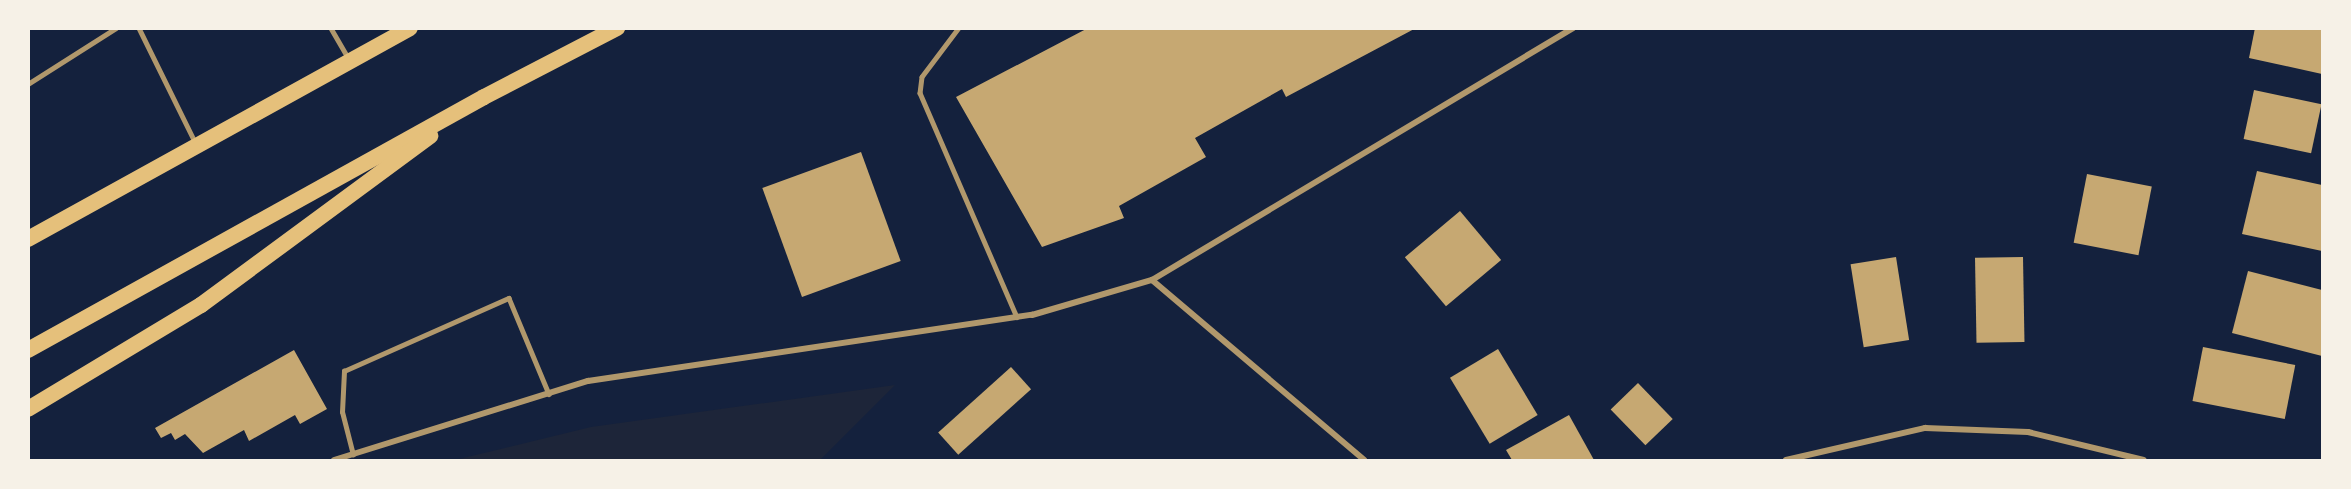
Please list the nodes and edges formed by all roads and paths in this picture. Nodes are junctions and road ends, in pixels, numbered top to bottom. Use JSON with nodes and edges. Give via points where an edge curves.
{"nodes":[{"id":1,"x":116,"y":28,"type":"edge"},
{"id":2,"x":139,"y":28,"type":"edge"},
{"id":3,"x":331,"y":28,"type":"edge"},
{"id":4,"x":410,"y":28,"type":"edge"},
{"id":5,"x":617,"y":28,"type":"edge"},
{"id":6,"x":958,"y":28,"type":"edge"},
{"id":7,"x":1574,"y":28,"type":"edge"},
{"id":8,"x":349,"y":60,"type":"junction"},
{"id":9,"x":28,"y":84,"type":"edge"},
{"id":10,"x":484,"y":97,"type":"junction"},
{"id":11,"x":196,"y":144,"type":"junction"},
{"id":12,"x":28,"y":239,"type":"edge"},
{"id":13,"x":1152,"y":280,"type":"junction"},
{"id":14,"x":1017,"y":317,"type":"junction"},
{"id":15,"x":28,"y":350,"type":"edge"},
{"id":16,"x":549,"y":394,"type":"junction"},
{"id":17,"x":28,"y":409,"type":"edge"},
{"id":18,"x":352,"y":455,"type":"junction"},
{"id":19,"x":334,"y":460,"type":"edge"},
{"id":20,"x":1364,"y":460,"type":"edge"},
{"id":21,"x":1786,"y":460,"type":"edge"},
{"id":22,"x":2144,"y":460,"type":"edge"}],
"edges":[{"from":1,"to":9,"type":"lane"},
{"from":2,"to":11,"type":"lane"},
{"from":3,"to":8,"type":"lane"},
{"from":4,"to":8,"type":"highway"},
{"from":5,"to":10,"type":"highway"},
{"from":6,"to":14,"type":"lane","via":[[922,77],[920,93]]},
{"from":7,"to":13,"type":"street"},
{"from":8,"to":11,"type":"highway"},
{"from":10,"to":15,"type":"highway"},
{"from":10,"to":17,"type":"highway","via":[[201,305]]},
{"from":11,"to":12,"type":"highway"},
{"from":13,"to":14,"type":"street"},
{"from":13,"to":20,"type":"street"},
{"from":14,"to":16,"type":"street","via":[[588,381]]},
{"from":16,"to":18,"type":"street"},
{"from":16,"to":18,"type":"lane","via":[[509,298],[344,371],[342,412]]},
{"from":18,"to":19,"type":"street"},
{"from":21,"to":22,"type":"street","via":[[1926,428],[2028,432]]}]}
